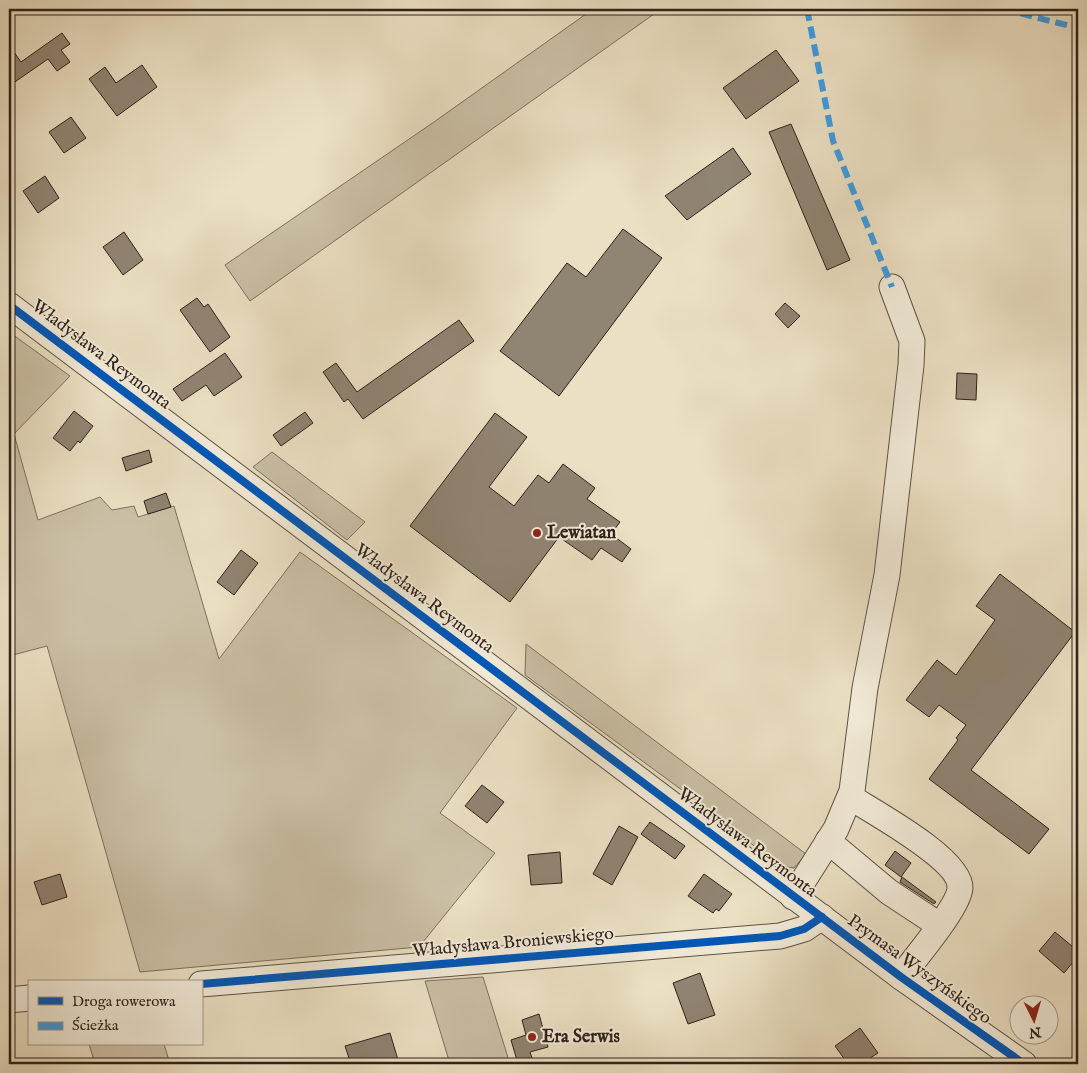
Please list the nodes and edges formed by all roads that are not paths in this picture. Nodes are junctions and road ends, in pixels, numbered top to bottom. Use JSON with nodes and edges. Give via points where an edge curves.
{"nodes":[{"id":1,"x":892,"y":287,"type":"dead end"},
{"id":2,"x":9,"y":305,"type":"edge"},
{"id":3,"x":850,"y":797,"type":"junction"},
{"id":4,"x":828,"y":841,"type":"junction"},
{"id":5,"x":793,"y":897,"type":"junction"},
{"id":6,"x":822,"y":917,"type":"junction"},
{"id":7,"x":939,"y":925,"type":"junction"},
{"id":8,"x":901,"y":977,"type":"junction"},
{"id":9,"x":202,"y":984,"type":"edge"},
{"id":10,"x":28,"y":998,"type":"edge"},
{"id":11,"x":9,"y":1000,"type":"edge"},
{"id":12,"x":1024,"y":1064,"type":"edge"}],
"edges":[{"from":1,"to":3,"type":"street","via":[[912,340],[911,365],[887,574],[865,688]]},
{"from":2,"to":5,"type":"street","name":"Władysława Reymonta"},
{"from":3,"to":4,"type":"street"},
{"from":3,"to":7,"type":"street","via":[[918,839],[948,864],[958,878],[958,894]]},
{"from":4,"to":5,"type":"street"},
{"from":4,"to":7,"type":"street","via":[[889,892]]},
{"from":5,"to":6,"type":"street","name":"Władysława Reymonta"},
{"from":6,"to":8,"type":"street","name":"Prymasa Wyszyńskiego"},
{"from":6,"to":9,"type":"street","name":"Władysława Broniewskiego","via":[[804,929],[780,936]]},
{"from":7,"to":8,"type":"street"},
{"from":8,"to":12,"type":"street","name":"Prymasa Wyszyńskiego"},
{"from":10,"to":11,"type":"street"}]}
